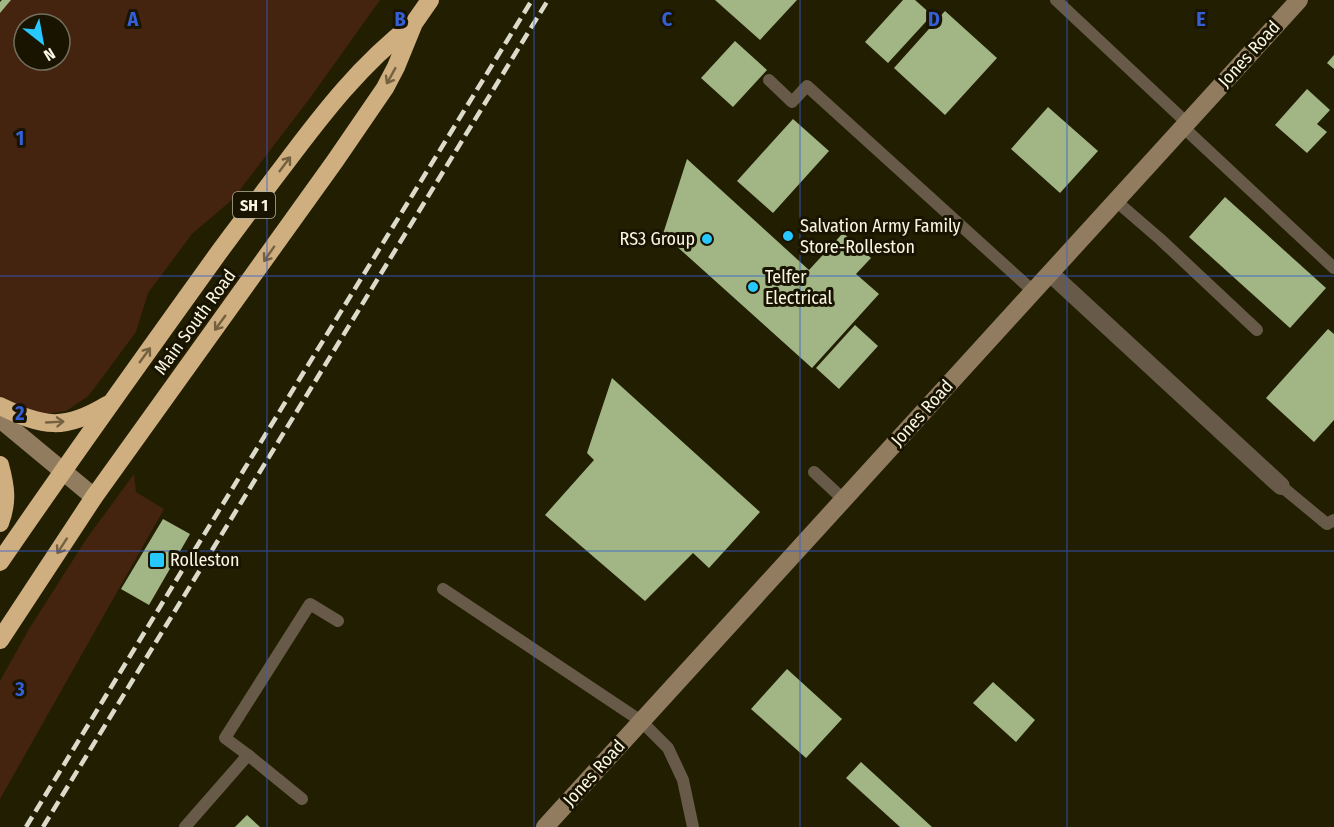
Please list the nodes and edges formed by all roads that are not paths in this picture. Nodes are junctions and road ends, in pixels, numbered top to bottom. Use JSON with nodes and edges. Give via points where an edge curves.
{"nodes":[{"id":1,"x":430,"y":0,"type":"edge"},
{"id":2,"x":1056,"y":0,"type":"edge"},
{"id":3,"x":1299,"y":0,"type":"edge"},
{"id":4,"x":414,"y":23,"type":"junction"},
{"id":5,"x":769,"y":80,"type":"dead end"},
{"id":6,"x":1185,"y":125,"type":"junction"},
{"id":7,"x":1116,"y":201,"type":"junction"},
{"id":8,"x":291,"y":224,"type":"junction"},
{"id":9,"x":290,"y":244,"type":"dead end"},
{"id":10,"x":1334,"y":268,"type":"edge"},
{"id":11,"x":1050,"y":273,"type":"junction"},
{"id":12,"x":1033,"y":291,"type":"junction"},
{"id":13,"x":1257,"y":330,"type":"dead end"},
{"id":14,"x":111,"y":402,"type":"junction"},
{"id":15,"x":0,"y":406,"type":"edge"},
{"id":16,"x":0,"y":419,"type":"edge"},
{"id":17,"x":0,"y":465,"type":"edge"},
{"id":18,"x":62,"y":471,"type":"junction"},
{"id":19,"x":814,"y":472,"type":"dead end"},
{"id":20,"x":1281,"y":486,"type":"joint"},
{"id":21,"x":94,"y":497,"type":"junction"},
{"id":22,"x":843,"y":499,"type":"junction"},
{"id":23,"x":1334,"y":520,"type":"edge"},
{"id":24,"x":0,"y":523,"type":"edge"},
{"id":25,"x":0,"y":562,"type":"edge"},
{"id":26,"x":444,"y":589,"type":"dead end"},
{"id":27,"x":338,"y":621,"type":"dead end"},
{"id":28,"x":10,"y":624,"type":"junction"},
{"id":29,"x":0,"y":640,"type":"edge"},
{"id":30,"x":0,"y":648,"type":"edge"},
{"id":31,"x":641,"y":721,"type":"junction"},
{"id":32,"x":248,"y":755,"type":"junction"},
{"id":33,"x":302,"y":799,"type":"dead end"},
{"id":34,"x":186,"y":827,"type":"edge"},
{"id":35,"x":544,"y":827,"type":"edge"},
{"id":36,"x":693,"y":827,"type":"edge"}],
"edges":[{"from":1,"to":4,"type":"highway","name":"Main South Road","number":"SH 1"},
{"from":2,"to":6,"type":"lane"},
{"from":3,"to":6,"type":"main road","name":"Jones Road"},
{"from":4,"to":8,"type":"highway","name":"Main South Road","number":"SH 1","one_way":true,"via":[[385,88]]},
{"from":14,"to":4,"type":"highway","name":"Main South Road","number":"SH 1","one_way":true,"via":[[315,123],[359,72]]},
{"from":5,"to":12,"type":"lane","via":[[792,102],[807,86]]},
{"from":6,"to":7,"type":"main road","name":"Jones Road"},
{"from":6,"to":10,"type":"lane"},
{"from":7,"to":11,"type":"main road","name":"Jones Road"},
{"from":7,"to":13,"type":"lane"},
{"from":8,"to":9,"type":"lane"},
{"from":8,"to":21,"type":"highway","name":"Main South Road","number":"SH 1","one_way":true},
{"from":11,"to":12,"type":"main road","name":"Jones Road"},
{"from":11,"to":20,"type":"street"},
{"from":12,"to":22,"type":"main road","name":"Jones Road"},
{"from":15,"to":14,"type":"highway","one_way":true,"via":[[53,424],[93,413]]},
{"from":14,"to":18,"type":"highway","name":"Main South Road","number":"SH 1"},
{"from":16,"to":18,"type":"main road"},
{"from":17,"to":24,"type":"highway","via":[[5,509]]},
{"from":18,"to":21,"type":"main road"},
{"from":18,"to":25,"type":"highway","name":"Main South Road","number":"SH 1"},
{"from":19,"to":22,"type":"lane"},
{"from":20,"to":23,"type":"lane","via":[[1327,524]]},
{"from":21,"to":28,"type":"highway","name":"Main South Road","number":"SH 1","one_way":true},
{"from":22,"to":31,"type":"main road","name":"Jones Road"},
{"from":26,"to":31,"type":"lane"},
{"from":27,"to":32,"type":"lane","via":[[310,604],[225,738]]},
{"from":28,"to":29,"type":"highway","name":"Main South Road","number":"SH 1"},
{"from":28,"to":30,"type":"highway"},
{"from":31,"to":35,"type":"main road","name":"Jones Road"},
{"from":31,"to":36,"type":"lane","via":[[668,748],[680,772]]},
{"from":32,"to":33,"type":"lane"},
{"from":32,"to":34,"type":"lane"}]}
